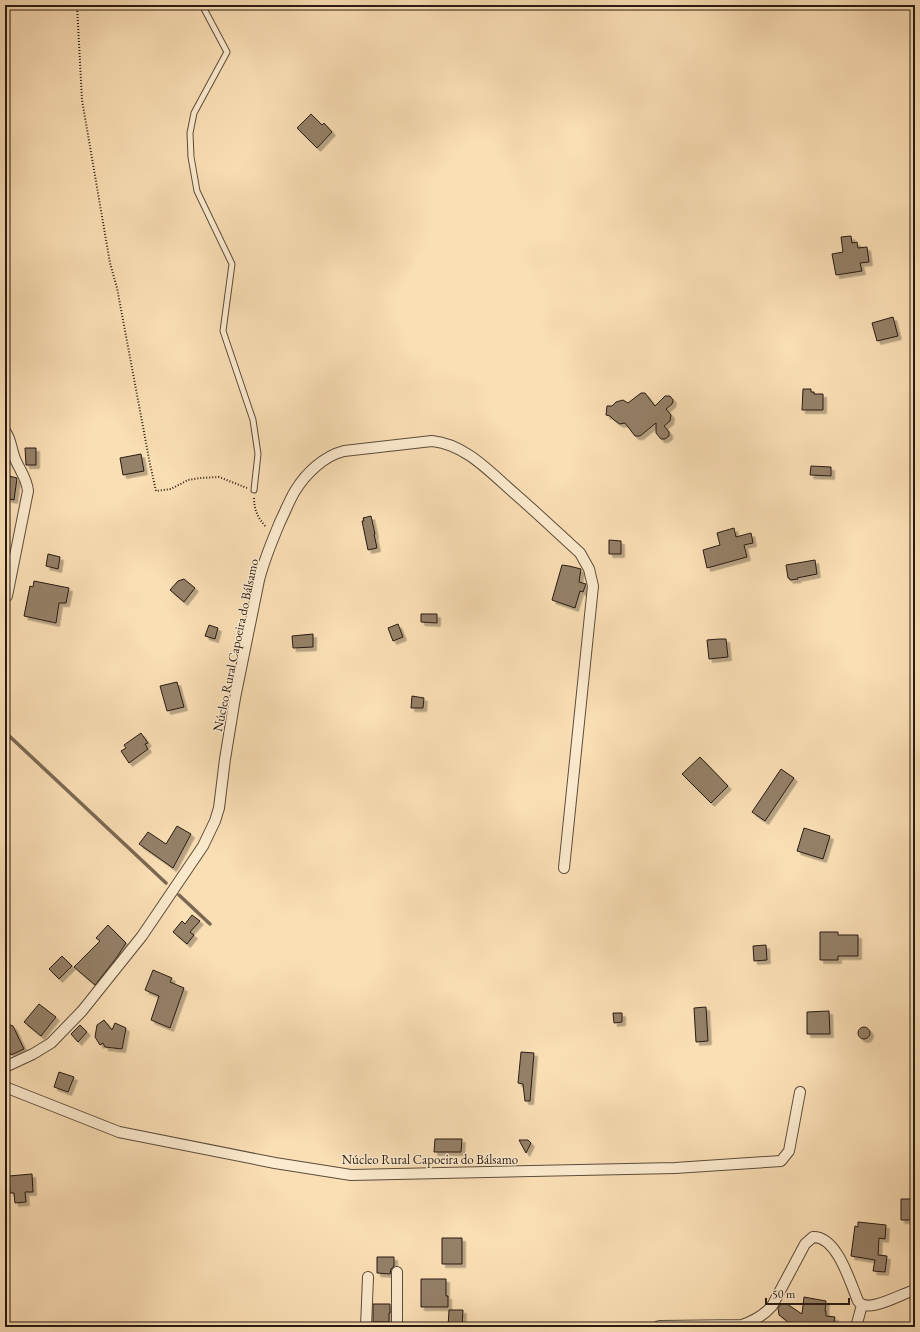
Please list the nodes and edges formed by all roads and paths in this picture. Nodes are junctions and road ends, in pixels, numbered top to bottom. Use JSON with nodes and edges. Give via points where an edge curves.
{"nodes":[{"id":1,"x":77,"y":5,"type":"edge"},
{"id":2,"x":202,"y":5,"type":"edge"},
{"id":3,"x":5,"y":431,"type":"edge"},
{"id":4,"x":254,"y":490,"type":"junction"},
{"id":5,"x":274,"y":536,"type":"junction"},
{"id":6,"x":7,"y":596,"type":"dead end"},
{"id":7,"x":564,"y":868,"type":"dead end"},
{"id":8,"x":5,"y":1067,"type":"edge"},
{"id":9,"x":5,"y":1087,"type":"edge"},
{"id":10,"x":800,"y":1092,"type":"dead end"},
{"id":11,"x":397,"y":1272,"type":"dead end"},
{"id":12,"x":368,"y":1277,"type":"dead end"},
{"id":13,"x":915,"y":1290,"type":"edge"},
{"id":14,"x":862,"y":1305,"type":"junction"},
{"id":15,"x":366,"y":1327,"type":"edge"},
{"id":16,"x":397,"y":1327,"type":"edge"},
{"id":17,"x":657,"y":1327,"type":"edge"},
{"id":18,"x":856,"y":1327,"type":"edge"}],
"edges":[{"from":1,"to":4,"type":"path","via":[[82,100],[90,153],[156,491],[171,489],[188,480],[219,477]]},
{"from":2,"to":4,"type":"lane","via":[[227,52],[194,113],[190,133],[191,158],[198,191],[232,264],[222,331],[253,420],[258,454]]},
{"from":3,"to":6,"type":"street","via":[[9,436],[16,462],[28,484]]},
{"from":4,"to":5,"type":"path","via":[[256,513]]},
{"from":5,"to":7,"type":"street","name":"Núcleo Rural Capoeira do Bálsamo","via":[[294,492],[328,457],[344,451],[432,441],[450,445],[471,456],[580,553],[589,569],[593,586]]},
{"from":5,"to":8,"type":"street","name":"Núcleo Rural Capoeira do Bálsamo","via":[[259,580],[235,698],[219,808],[212,827],[196,858],[142,936],[82,1011],[51,1043]]},
{"from":9,"to":10,"type":"street","name":"Núcleo Rural Capoeira do Bálsamo","via":[[118,1132],[351,1176],[675,1168],[770,1162],[780,1160],[789,1151]]},
{"from":11,"to":16,"type":"street"},
{"from":12,"to":15,"type":"street"},
{"from":13,"to":14,"type":"street","via":[[879,1304]]},
{"from":14,"to":17,"type":"street","via":[[832,1245],[822,1238],[813,1237],[805,1244],[772,1306],[752,1322],[742,1325]]},
{"from":14,"to":18,"type":"street"}]}
